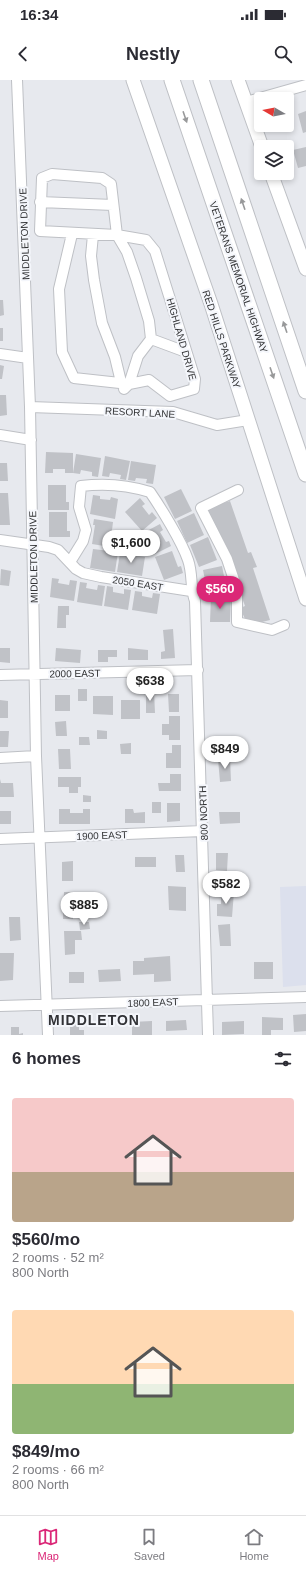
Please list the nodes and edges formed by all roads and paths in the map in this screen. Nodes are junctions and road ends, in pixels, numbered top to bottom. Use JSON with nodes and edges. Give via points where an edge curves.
{"nodes":[{"id":1,"x":17,"y":80,"type":"edge"},
{"id":2,"x":133,"y":80,"type":"edge"},
{"id":3,"x":172,"y":80,"type":"edge"},
{"id":4,"x":201,"y":80,"type":"edge"},
{"id":5,"x":238,"y":80,"type":"edge"},
{"id":6,"x":306,"y":85,"type":"edge"},
{"id":7,"x":246,"y":102,"type":"junction"},
{"id":8,"x":260,"y":140,"type":"edge"},
{"id":9,"x":274,"y":180,"type":"edge"},
{"id":10,"x":40,"y":202,"type":"junction"},
{"id":11,"x":113,"y":205,"type":"junction"},
{"id":12,"x":72,"y":234,"type":"junction"},
{"id":13,"x":93,"y":235,"type":"junction"},
{"id":14,"x":117,"y":235,"type":"junction"},
{"id":15,"x":306,"y":269,"type":"edge"},
{"id":16,"x":151,"y":339,"type":"junction"},
{"id":17,"x":186,"y":352,"type":"junction"},
{"id":18,"x":0,"y":354,"type":"edge"},
{"id":19,"x":28,"y":358,"type":"junction"},
{"id":20,"x":125,"y":385,"type":"junction"},
{"id":21,"x":306,"y":391,"type":"edge"},
{"id":22,"x":30,"y":407,"type":"junction"},
{"id":23,"x":248,"y":420,"type":"junction"},
{"id":24,"x":0,"y":435,"type":"edge"},
{"id":25,"x":31,"y":440,"type":"junction"},
{"id":26,"x":306,"y":474,"type":"edge"},
{"id":27,"x":238,"y":490,"type":"dead end"},
{"id":28,"x":0,"y":540,"type":"edge"},
{"id":29,"x":33,"y":544,"type":"junction"},
{"id":30,"x":70,"y":562,"type":"junction"},
{"id":31,"x":191,"y":591,"type":"junction"},
{"id":32,"x":306,"y":599,"type":"edge"},
{"id":33,"x":284,"y":625,"type":"dead end"},
{"id":34,"x":198,"y":670,"type":"junction"},
{"id":35,"x":34,"y":674,"type":"junction"},
{"id":36,"x":0,"y":675,"type":"edge"},
{"id":37,"x":36,"y":756,"type":"junction"},
{"id":38,"x":0,"y":758,"type":"edge"},
{"id":39,"x":204,"y":831,"type":"junction"},
{"id":40,"x":39,"y":838,"type":"junction"},
{"id":41,"x":0,"y":839,"type":"edge"},
{"id":42,"x":306,"y":997,"type":"edge"},
{"id":43,"x":207,"y":1000,"type":"junction"},
{"id":44,"x":47,"y":1005,"type":"junction"},
{"id":45,"x":0,"y":1006,"type":"edge"},
{"id":46,"x":48,"y":1035,"type":"edge"},
{"id":47,"x":208,"y":1035,"type":"edge"}],
"edges":[{"from":1,"to":19,"type":"street","name":"MIDDLETON DRIVE"},
{"from":2,"to":23,"type":"main road","name":"RED HILLS PARKWAY","via":[[212,304]]},
{"from":3,"to":26,"type":"highway","name":"VETERANS MEMORIAL HIGHWAY","one_way":true},
{"from":21,"to":4,"type":"highway","one_way":true},
{"from":5,"to":7,"type":"main road"},
{"from":6,"to":7,"type":"street"},
{"from":7,"to":8,"type":"main road"},
{"from":9,"to":15,"type":"main road"},
{"from":10,"to":11,"type":"street"},
{"from":10,"to":11,"type":"street","via":[[42,178],[52,174],[102,178],[111,184]]},
{"from":10,"to":12,"type":"street","via":[[40,231]]},
{"from":11,"to":14,"type":"street"},
{"from":12,"to":13,"type":"street"},
{"from":12,"to":20,"type":"street","via":[[59,289],[62,352],[74,378]]},
{"from":13,"to":14,"type":"street"},
{"from":13,"to":20,"type":"street","via":[[92,262],[102,323]]},
{"from":14,"to":16,"type":"street","via":[[132,265],[149,321]]},
{"from":14,"to":17,"type":"street","name":"HIGHLAND DRIVE","via":[[146,240],[156,251]]},
{"from":16,"to":17,"type":"street"},
{"from":16,"to":20,"type":"street","via":[[138,356]]},
{"from":17,"to":20,"type":"street","name":"HIGHLAND DRIVE","via":[[196,379],[194,389],[170,396],[149,380]]},
{"from":18,"to":19,"type":"street"},
{"from":19,"to":22,"type":"street","name":"MIDDLETON DRIVE"},
{"from":22,"to":23,"type":"street","name":"RESORT LANE","via":[[173,412],[217,425]]},
{"from":22,"to":25,"type":"street","name":"MIDDLETON DRIVE"},
{"from":23,"to":32,"type":"main road","name":"RED HILLS PARKWAY"},
{"from":24,"to":25,"type":"street"},
{"from":25,"to":29,"type":"street","name":"MIDDLETON DRIVE"},
{"from":27,"to":33,"type":"street","via":[[201,508],[227,559],[236,589],[237,622],[272,630]]},
{"from":28,"to":29,"type":"street","name":"2050 EAST"},
{"from":29,"to":30,"type":"street","name":"2050 EAST","via":[[58,550]]},
{"from":29,"to":35,"type":"street","name":"MIDDLETON DRIVE"},
{"from":30,"to":31,"type":"street","name":"2050 EAST","via":[[83,573]]},
{"from":30,"to":31,"type":"street","name":"800 NORTH","via":[[86,530],[79,508],[81,486],[110,484],[150,492],[187,558],[191,572]]},
{"from":31,"to":34,"type":"street","name":"800 NORTH","via":[[196,602]]},
{"from":34,"to":35,"type":"street","name":"2000 EAST"},
{"from":34,"to":39,"type":"street","name":"800 NORTH"},
{"from":35,"to":36,"type":"street","name":"2000 EAST"},
{"from":35,"to":37,"type":"street","name":"MIDDLETON DRIVE"},
{"from":37,"to":38,"type":"street"},
{"from":37,"to":40,"type":"street","name":"MIDDLETON DRIVE"},
{"from":39,"to":40,"type":"street","name":"1900 EAST"},
{"from":39,"to":43,"type":"street","name":"800 NORTH"},
{"from":40,"to":41,"type":"street","name":"1900 EAST"},
{"from":40,"to":44,"type":"street","name":"MIDDLETON DRIVE"},
{"from":42,"to":43,"type":"street","name":"1800 EAST"},
{"from":43,"to":44,"type":"street","name":"1800 EAST"},
{"from":43,"to":47,"type":"street","name":"800 NORTH"},
{"from":44,"to":45,"type":"street","name":"1800 EAST"},
{"from":44,"to":46,"type":"street","name":"MIDDLETON DRIVE"}]}
